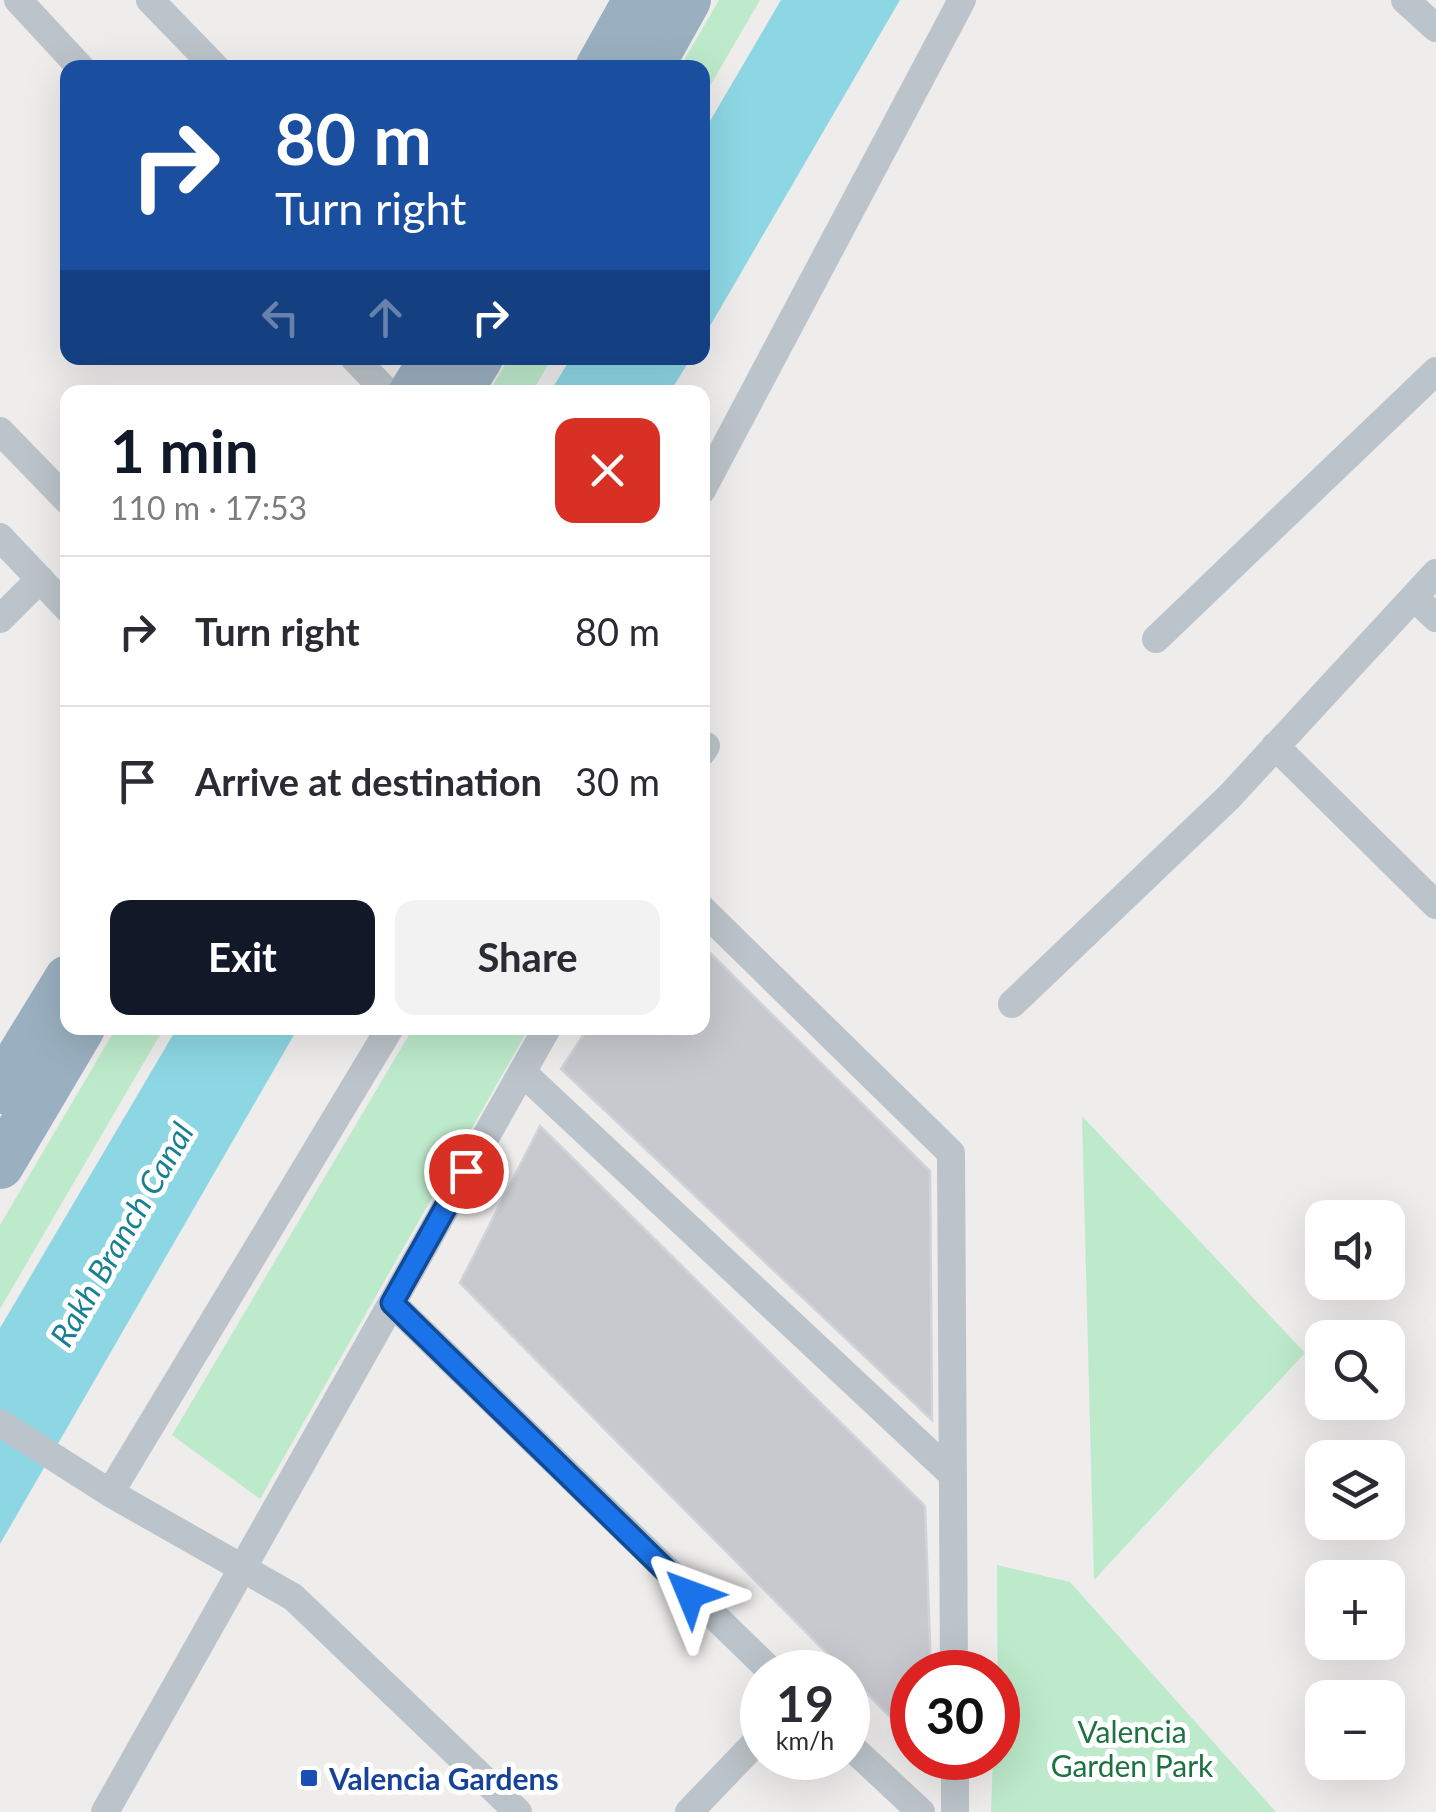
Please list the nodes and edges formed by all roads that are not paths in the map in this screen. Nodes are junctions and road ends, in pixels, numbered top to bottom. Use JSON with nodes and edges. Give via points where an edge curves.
{"nodes":[{"id":1,"x":18,"y":0,"type":"edge"},
{"id":2,"x":150,"y":0,"type":"edge"},
{"id":3,"x":637,"y":0,"type":"edge"},
{"id":4,"x":687,"y":0,"type":"edge"},
{"id":5,"x":962,"y":0,"type":"edge"},
{"id":6,"x":1406,"y":0,"type":"edge"},
{"id":7,"x":1436,"y":28,"type":"edge"},
{"id":8,"x":74,"y":60,"type":"edge"},
{"id":9,"x":208,"y":60,"type":"edge"},
{"id":10,"x":603,"y":60,"type":"edge"},
{"id":11,"x":653,"y":60,"type":"edge"},
{"id":12,"x":361,"y":365,"type":"edge"},
{"id":13,"x":1436,"y":371,"type":"edge"},
{"id":14,"x":380,"y":385,"type":"edge"},
{"id":15,"x":0,"y":431,"type":"edge"},
{"id":16,"x":710,"y":475,"type":"edge"},
{"id":17,"x":60,"y":493,"type":"edge"},
{"id":18,"x":0,"y":538,"type":"edge"},
{"id":19,"x":1436,"y":573,"type":"edge"},
{"id":20,"x":40,"y":579,"type":"junction"},
{"id":21,"x":1414,"y":597,"type":"junction"},
{"id":22,"x":60,"y":600,"type":"edge"},
{"id":23,"x":0,"y":618,"type":"edge"},
{"id":24,"x":1436,"y":618,"type":"edge"},
{"id":25,"x":1156,"y":638,"type":"dead end"},
{"id":26,"x":1276,"y":746,"type":"junction"},
{"id":27,"x":1436,"y":905,"type":"edge"},
{"id":28,"x":710,"y":917,"type":"edge"},
{"id":29,"x":60,"y":992,"type":"edge"},
{"id":30,"x":1012,"y":1004,"type":"dead end"},
{"id":31,"x":78,"y":1035,"type":"edge"},
{"id":32,"x":386,"y":1035,"type":"edge"},
{"id":33,"x":544,"y":1035,"type":"edge"},
{"id":34,"x":522,"y":1072,"type":"junction"},
{"id":35,"x":0,"y":1090,"type":"edge"},
{"id":36,"x":0,"y":1165,"type":"edge"},
{"id":37,"x":392,"y":1303,"type":"junction"},
{"id":38,"x":0,"y":1423,"type":"edge"},
{"id":39,"x":953,"y":1475,"type":"junction"},
{"id":40,"x":110,"y":1493,"type":"junction"},
{"id":41,"x":242,"y":1568,"type":"junction"},
{"id":42,"x":749,"y":1650,"type":"edge"},
{"id":43,"x":954,"y":1650,"type":"edge"},
{"id":44,"x":740,"y":1759,"type":"edge"},
{"id":45,"x":870,"y":1764,"type":"edge"},
{"id":46,"x":955,"y":1780,"type":"edge"},
{"id":47,"x":105,"y":1812,"type":"edge"},
{"id":48,"x":518,"y":1812,"type":"edge"},
{"id":49,"x":688,"y":1812,"type":"edge"},
{"id":50,"x":922,"y":1812,"type":"edge"},
{"id":51,"x":955,"y":1812,"type":"edge"}],
"edges":[{"from":1,"to":8,"type":"street"},
{"from":2,"to":9,"type":"street"},
{"from":3,"to":10,"type":"highway"},
{"from":4,"to":11,"type":"highway"},
{"from":5,"to":16,"type":"street"},
{"from":6,"to":7,"type":"street"},
{"from":12,"to":14,"type":"street"},
{"from":13,"to":25,"type":"street"},
{"from":15,"to":17,"type":"street"},
{"from":18,"to":20,"type":"street"},
{"from":19,"to":21,"type":"street"},
{"from":20,"to":22,"type":"street"},
{"from":20,"to":23,"type":"street"},
{"from":21,"to":24,"type":"street"},
{"from":21,"to":26,"type":"street"},
{"from":26,"to":27,"type":"street"},
{"from":26,"to":30,"type":"street"},
{"from":28,"to":39,"type":"street","via":[[951,1153]]},
{"from":29,"to":35,"type":"highway"},
{"from":31,"to":36,"type":"highway"},
{"from":32,"to":40,"type":"street"},
{"from":33,"to":34,"type":"street"},
{"from":34,"to":37,"type":"street"},
{"from":34,"to":39,"type":"street"},
{"from":37,"to":41,"type":"street"},
{"from":37,"to":42,"type":"street"},
{"from":38,"to":40,"type":"street"},
{"from":39,"to":43,"type":"street"},
{"from":40,"to":41,"type":"street"},
{"from":41,"to":47,"type":"street"},
{"from":41,"to":48,"type":"street","via":[[292,1596]]},
{"from":44,"to":49,"type":"street"},
{"from":45,"to":50,"type":"street"},
{"from":46,"to":51,"type":"street"}]}
